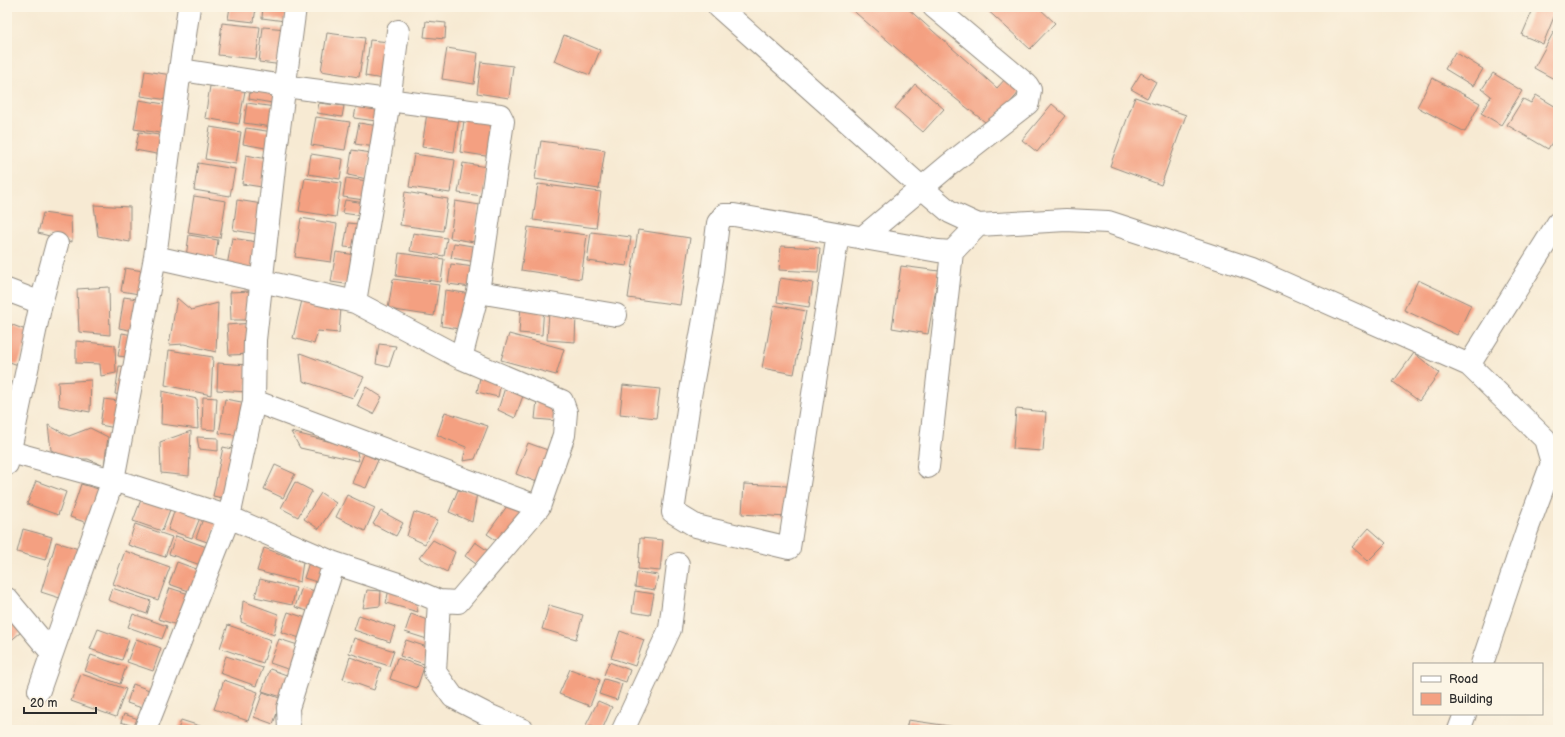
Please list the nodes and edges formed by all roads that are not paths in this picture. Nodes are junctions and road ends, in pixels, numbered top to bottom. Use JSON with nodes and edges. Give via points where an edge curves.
{"nodes":[{"id":1,"x":189,"y":7,"type":"edge"},
{"id":2,"x":295,"y":7,"type":"edge"},
{"id":3,"x":719,"y":7,"type":"edge"},
{"id":4,"x":934,"y":7,"type":"edge"},
{"id":5,"x":398,"y":31,"type":"dead end"},
{"id":6,"x":179,"y":77,"type":"junction"},
{"id":7,"x":284,"y":86,"type":"junction"},
{"id":8,"x":389,"y":101,"type":"junction"},
{"id":9,"x":922,"y":188,"type":"junction"},
{"id":10,"x":1558,"y":223,"type":"edge"},
{"id":11,"x":978,"y":224,"type":"junction"},
{"id":12,"x":838,"y":234,"type":"junction"},
{"id":13,"x":862,"y":238,"type":"junction"},
{"id":14,"x":57,"y":244,"type":"dead end"},
{"id":15,"x":952,"y":252,"type":"junction"},
{"id":16,"x":155,"y":257,"type":"junction"},
{"id":17,"x":262,"y":280,"type":"junction"},
{"id":18,"x":7,"y":290,"type":"edge"},
{"id":19,"x":478,"y":292,"type":"junction"},
{"id":20,"x":355,"y":302,"type":"junction"},
{"id":21,"x":41,"y":303,"type":"junction"},
{"id":22,"x":616,"y":315,"type":"dead end"},
{"id":23,"x":461,"y":358,"type":"junction"},
{"id":24,"x":1468,"y":365,"type":"junction"},
{"id":25,"x":254,"y":401,"type":"junction"},
{"id":26,"x":8,"y":456,"type":"edge"},
{"id":27,"x":928,"y":467,"type":"dead end"},
{"id":28,"x":113,"y":480,"type":"junction"},
{"id":29,"x":539,"y":507,"type":"junction"},
{"id":30,"x":229,"y":517,"type":"junction"},
{"id":31,"x":334,"y":563,"type":"junction"},
{"id":32,"x":678,"y":564,"type":"dead end"},
{"id":33,"x":7,"y":599,"type":"edge"},
{"id":34,"x":439,"y":601,"type":"junction"},
{"id":35,"x":52,"y":653,"type":"junction"},
{"id":36,"x":1482,"y":663,"type":"edge"},
{"id":37,"x":39,"y":690,"type":"dead end"},
{"id":38,"x":1464,"y":715,"type":"edge"},
{"id":39,"x":145,"y":730,"type":"edge"},
{"id":40,"x":289,"y":730,"type":"edge"},
{"id":41,"x":523,"y":730,"type":"edge"},
{"id":42,"x":623,"y":730,"type":"edge"},
{"id":43,"x":1459,"y":730,"type":"edge"}],
"edges":[{"from":1,"to":6,"type":"street"},
{"from":2,"to":7,"type":"street"},
{"from":3,"to":9,"type":"street"},
{"from":4,"to":9,"type":"street","via":[[1027,85],[1030,96],[1028,103]]},
{"from":5,"to":8,"type":"street"},
{"from":6,"to":7,"type":"street","via":[[188,71]]},
{"from":6,"to":16,"type":"street"},
{"from":7,"to":8,"type":"street"},
{"from":7,"to":17,"type":"street"},
{"from":8,"to":19,"type":"street","via":[[497,113],[502,118]]},
{"from":8,"to":20,"type":"street"},
{"from":9,"to":11,"type":"street","via":[[950,212]]},
{"from":9,"to":13,"type":"street"},
{"from":10,"to":24,"type":"street"},
{"from":11,"to":15,"type":"street"},
{"from":11,"to":24,"type":"street","via":[[1066,220],[1108,222],[1252,269]]},
{"from":12,"to":12,"type":"street","via":[[789,548],[696,526],[673,512],[690,396],[711,281],[718,223],[724,215],[734,215]]},
{"from":12,"to":13,"type":"street"},
{"from":13,"to":15,"type":"street"},
{"from":14,"to":21,"type":"street"},
{"from":15,"to":27,"type":"street"},
{"from":16,"to":17,"type":"street"},
{"from":16,"to":28,"type":"street"},
{"from":17,"to":20,"type":"street"},
{"from":17,"to":25,"type":"street","via":[[255,340]]},
{"from":18,"to":21,"type":"street"},
{"from":19,"to":22,"type":"street"},
{"from":19,"to":23,"type":"street"},
{"from":20,"to":23,"type":"street"},
{"from":21,"to":26,"type":"street"},
{"from":23,"to":29,"type":"street","via":[[557,398],[565,406],[564,435]]},
{"from":24,"to":36,"type":"street","via":[[1545,439],[1552,463]]},
{"from":25,"to":29,"type":"street"},
{"from":25,"to":30,"type":"street"},
{"from":26,"to":28,"type":"street"},
{"from":28,"to":30,"type":"street"},
{"from":28,"to":35,"type":"street"},
{"from":29,"to":34,"type":"street","via":[[458,602]]},
{"from":30,"to":31,"type":"street"},
{"from":30,"to":39,"type":"street"},
{"from":31,"to":34,"type":"street","via":[[404,586]]},
{"from":31,"to":40,"type":"street","via":[[288,708]]},
{"from":32,"to":42,"type":"street","via":[[670,629]]},
{"from":33,"to":35,"type":"street"},
{"from":34,"to":41,"type":"street","via":[[435,672],[453,697]]},
{"from":35,"to":37,"type":"street"},
{"from":38,"to":43,"type":"street"}]}
